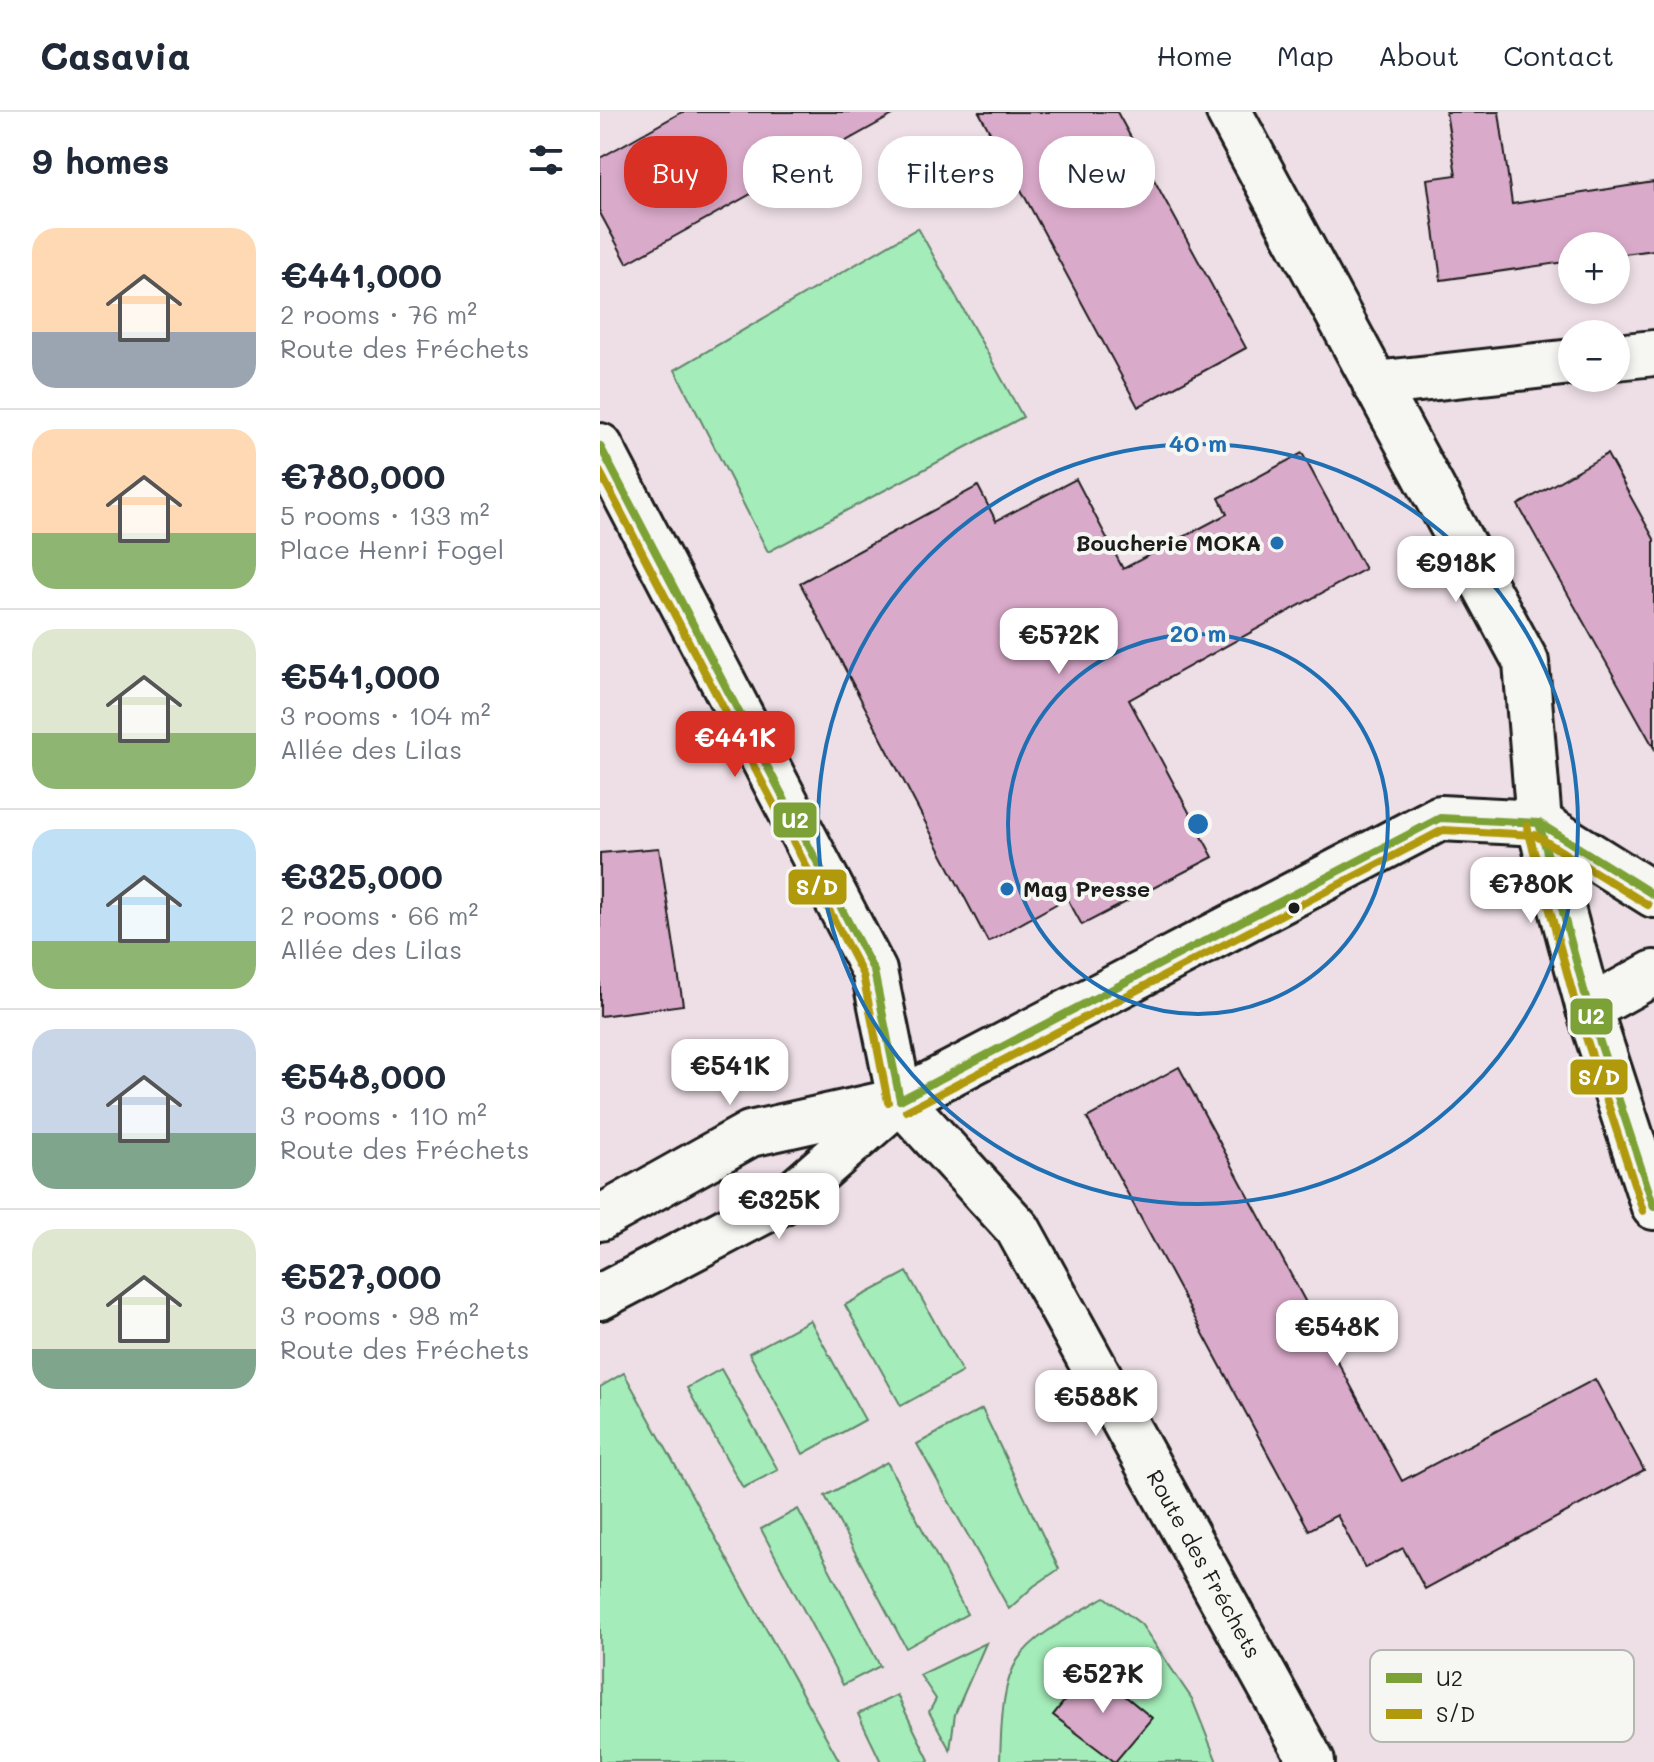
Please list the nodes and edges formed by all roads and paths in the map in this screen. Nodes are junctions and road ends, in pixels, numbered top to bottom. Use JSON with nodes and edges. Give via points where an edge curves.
{"nodes":[{"id":1,"x":1229,"y":112,"type":"edge"},
{"id":2,"x":1654,"y":353,"type":"edge"},
{"id":3,"x":1630,"y":356,"type":"edge"},
{"id":4,"x":1558,"y":364,"type":"edge"},
{"id":5,"x":1375,"y":384,"type":"junction"},
{"id":6,"x":600,"y":446,"type":"edge"},
{"id":7,"x":1539,"y":823,"type":"junction"},
{"id":8,"x":1654,"y":895,"type":"edge"},
{"id":9,"x":1654,"y":973,"type":"edge"},
{"id":10,"x":1589,"y":1009,"type":"junction"},
{"id":11,"x":900,"y":1100,"type":"junction"},
{"id":12,"x":1654,"y":1207,"type":"edge"},
{"id":13,"x":600,"y":1218,"type":"edge"},
{"id":14,"x":600,"y":1297,"type":"edge"},
{"id":15,"x":1312,"y":1762,"type":"edge"}],
"edges":[{"from":1,"to":5,"type":"street"},
{"from":2,"to":3,"type":"street"},
{"from":4,"to":5,"type":"street"},
{"from":5,"to":7,"type":"street","via":[[1526,662]]},
{"from":6,"to":11,"type":"street","via":[[874,971]]},
{"from":7,"to":8,"type":"street"},
{"from":7,"to":10,"type":"street"},
{"from":7,"to":11,"type":"street","via":[[1440,818]]},
{"from":9,"to":10,"type":"street"},
{"from":10,"to":12,"type":"street"},
{"from":11,"to":13,"type":"street","via":[[750,1134]]},
{"from":11,"to":14,"type":"street","via":[[787,1199]]},
{"from":11,"to":15,"type":"street","name":"Route des Fréchets","via":[[1018,1229]]}]}
